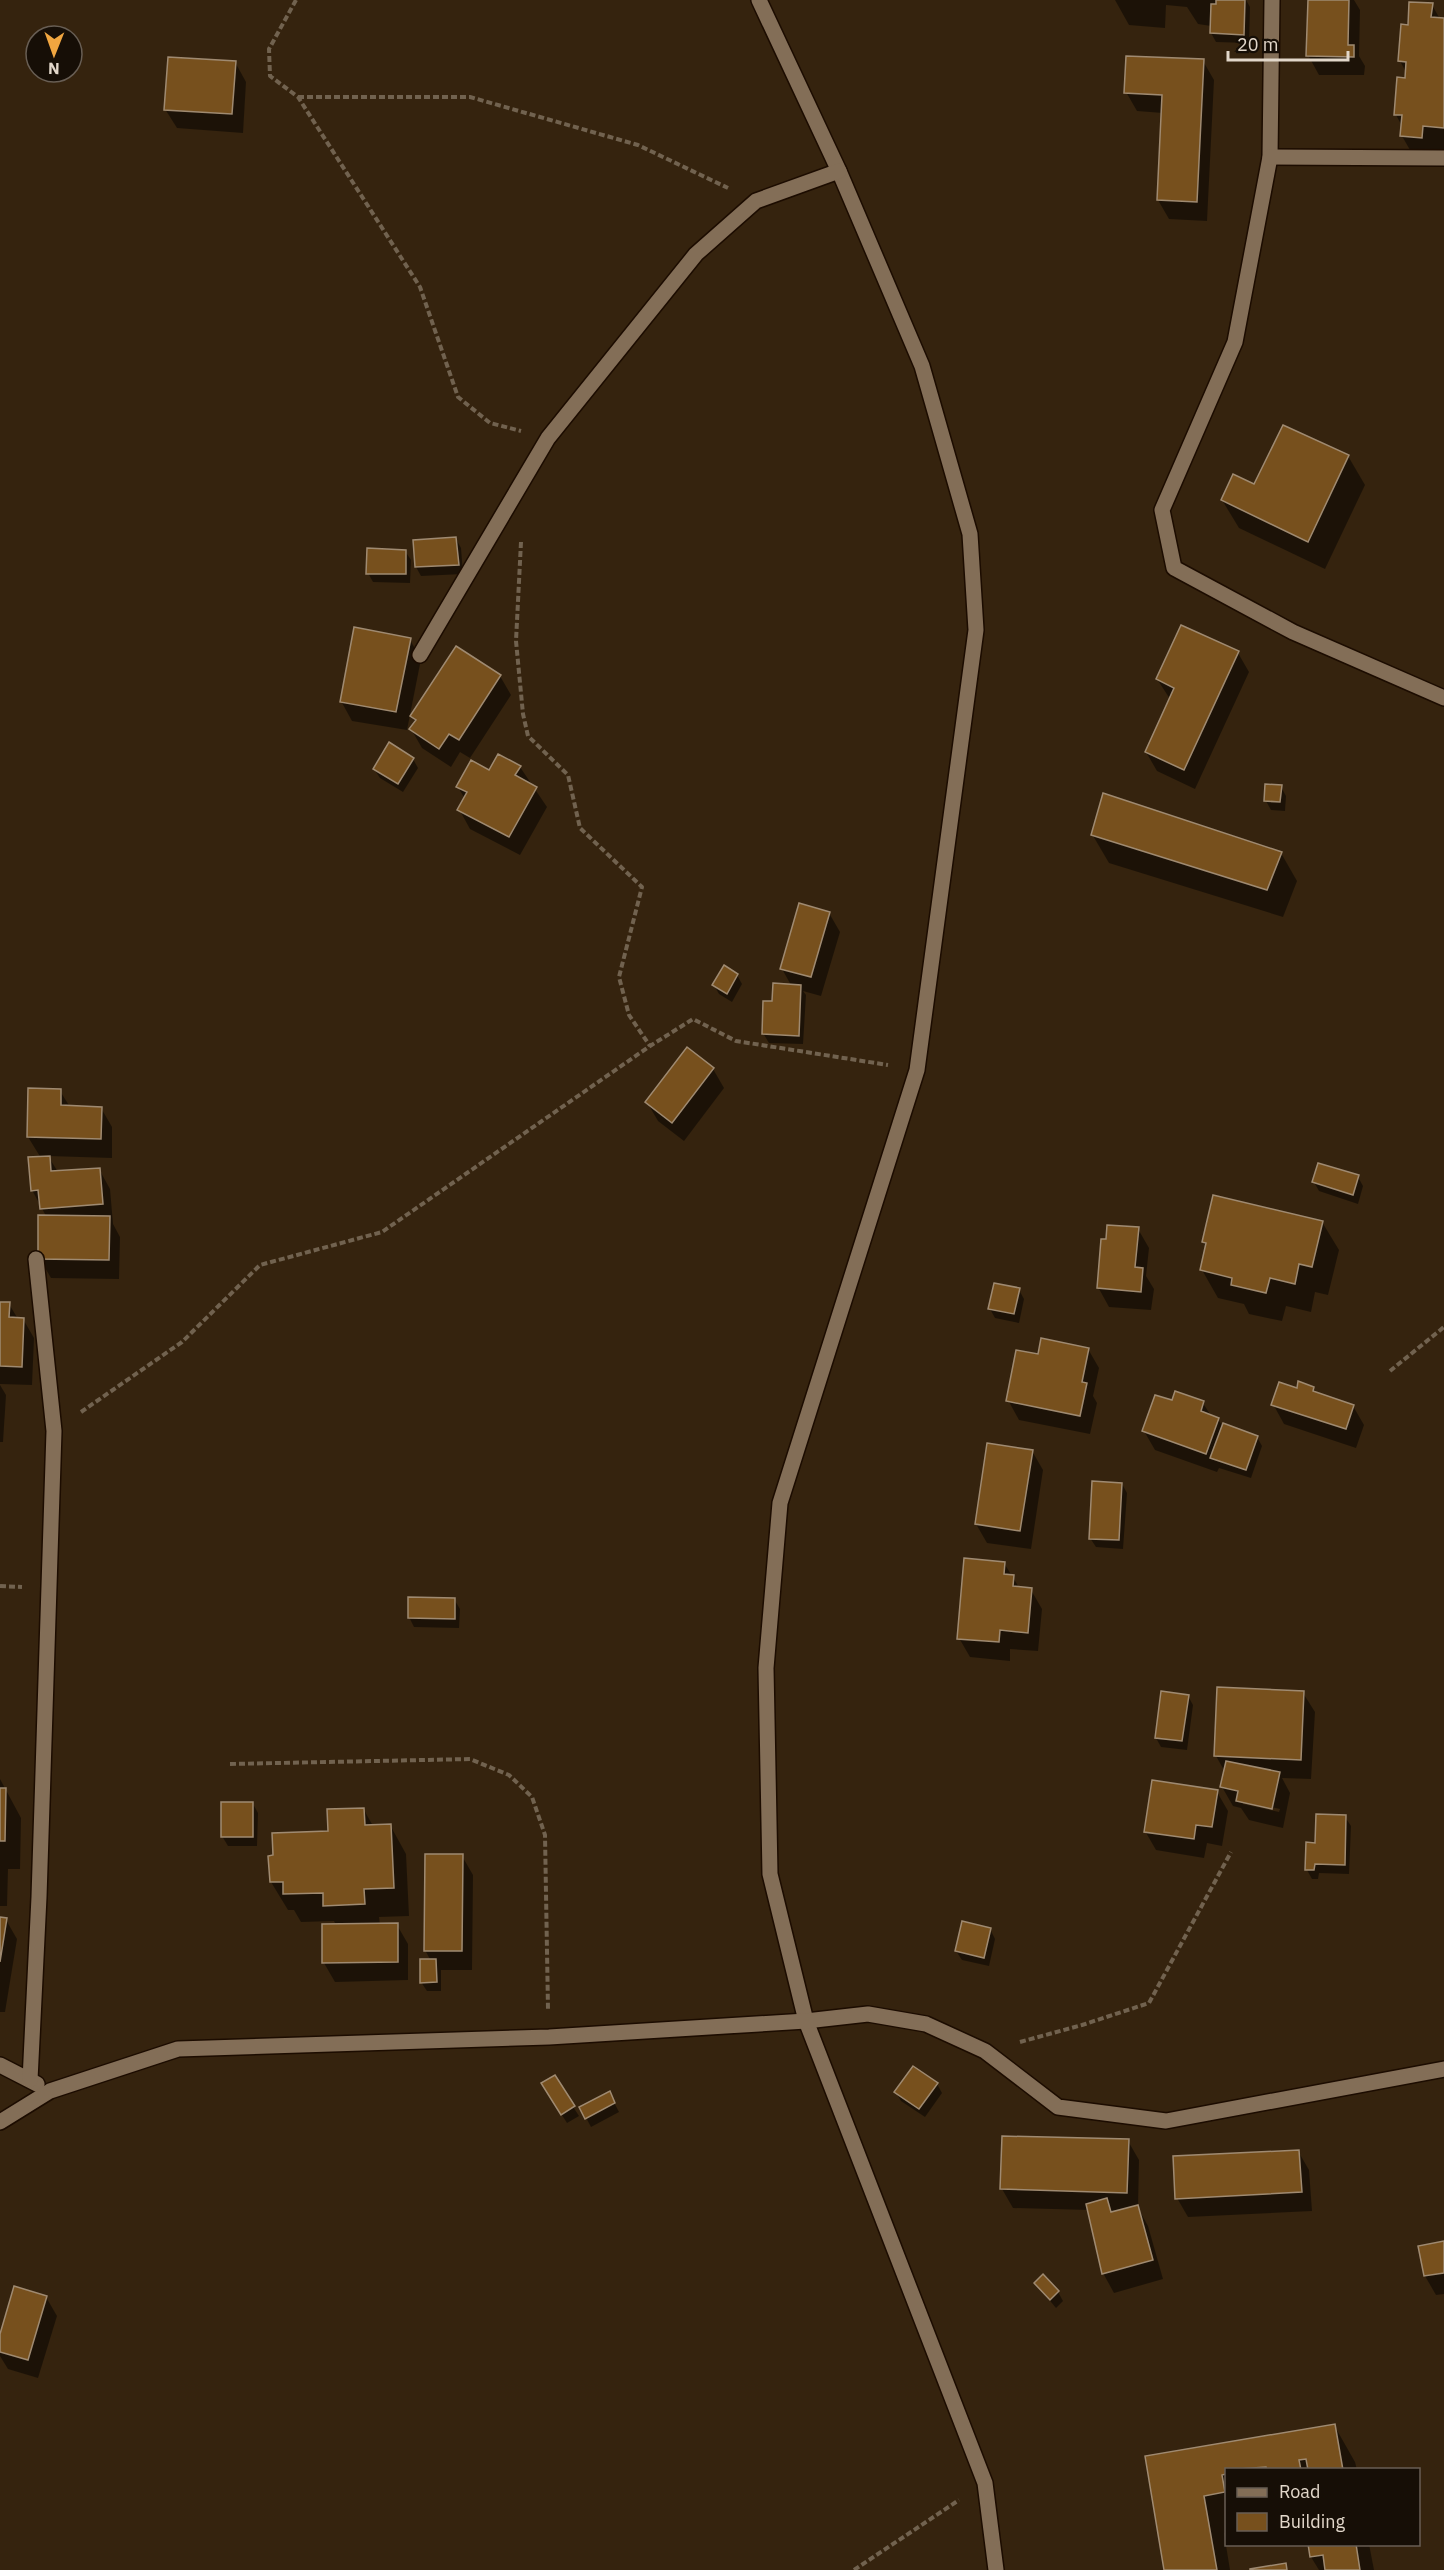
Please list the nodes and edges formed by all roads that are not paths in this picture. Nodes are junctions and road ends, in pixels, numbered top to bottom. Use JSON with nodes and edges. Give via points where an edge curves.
{"nodes":[{"id":1,"x":759,"y":0,"type":"edge"},
{"id":2,"x":1272,"y":0,"type":"edge"},
{"id":3,"x":1270,"y":157,"type":"junction"},
{"id":4,"x":1444,"y":158,"type":"edge"},
{"id":5,"x":839,"y":171,"type":"junction"},
{"id":6,"x":420,"y":655,"type":"dead end"},
{"id":7,"x":1444,"y":698,"type":"edge"},
{"id":8,"x":36,"y":1259,"type":"dead end"},
{"id":9,"x":806,"y":2021,"type":"junction"},
{"id":10,"x":0,"y":2065,"type":"edge"},
{"id":11,"x":1444,"y":2069,"type":"edge"},
{"id":12,"x":30,"y":2080,"type":"junction"},
{"id":13,"x":50,"y":2091,"type":"junction"},
{"id":14,"x":0,"y":2122,"type":"edge"},
{"id":15,"x":996,"y":2570,"type":"edge"}],
"edges":[{"from":1,"to":5,"type":"street"},
{"from":2,"to":3,"type":"street"},
{"from":3,"to":4,"type":"street"},
{"from":3,"to":7,"type":"street","via":[[1235,342],[1162,510],[1174,568],[1293,632]]},
{"from":5,"to":6,"type":"street","via":[[756,201],[696,254],[548,438]]},
{"from":5,"to":9,"type":"street","via":[[922,366],[970,534],[976,630],[917,1070],[780,1503],[766,1668],[770,1874]]},
{"from":8,"to":12,"type":"street","via":[[54,1431]]},
{"from":9,"to":11,"type":"street","via":[[868,2014],[926,2024],[985,2051],[1058,2107],[1167,2121]]},
{"from":9,"to":13,"type":"street","via":[[549,2037],[178,2049]]},
{"from":9,"to":15,"type":"street","via":[[985,2483]]},
{"from":10,"to":12,"type":"street"},
{"from":12,"to":13,"type":"street"},
{"from":13,"to":14,"type":"street"}]}
